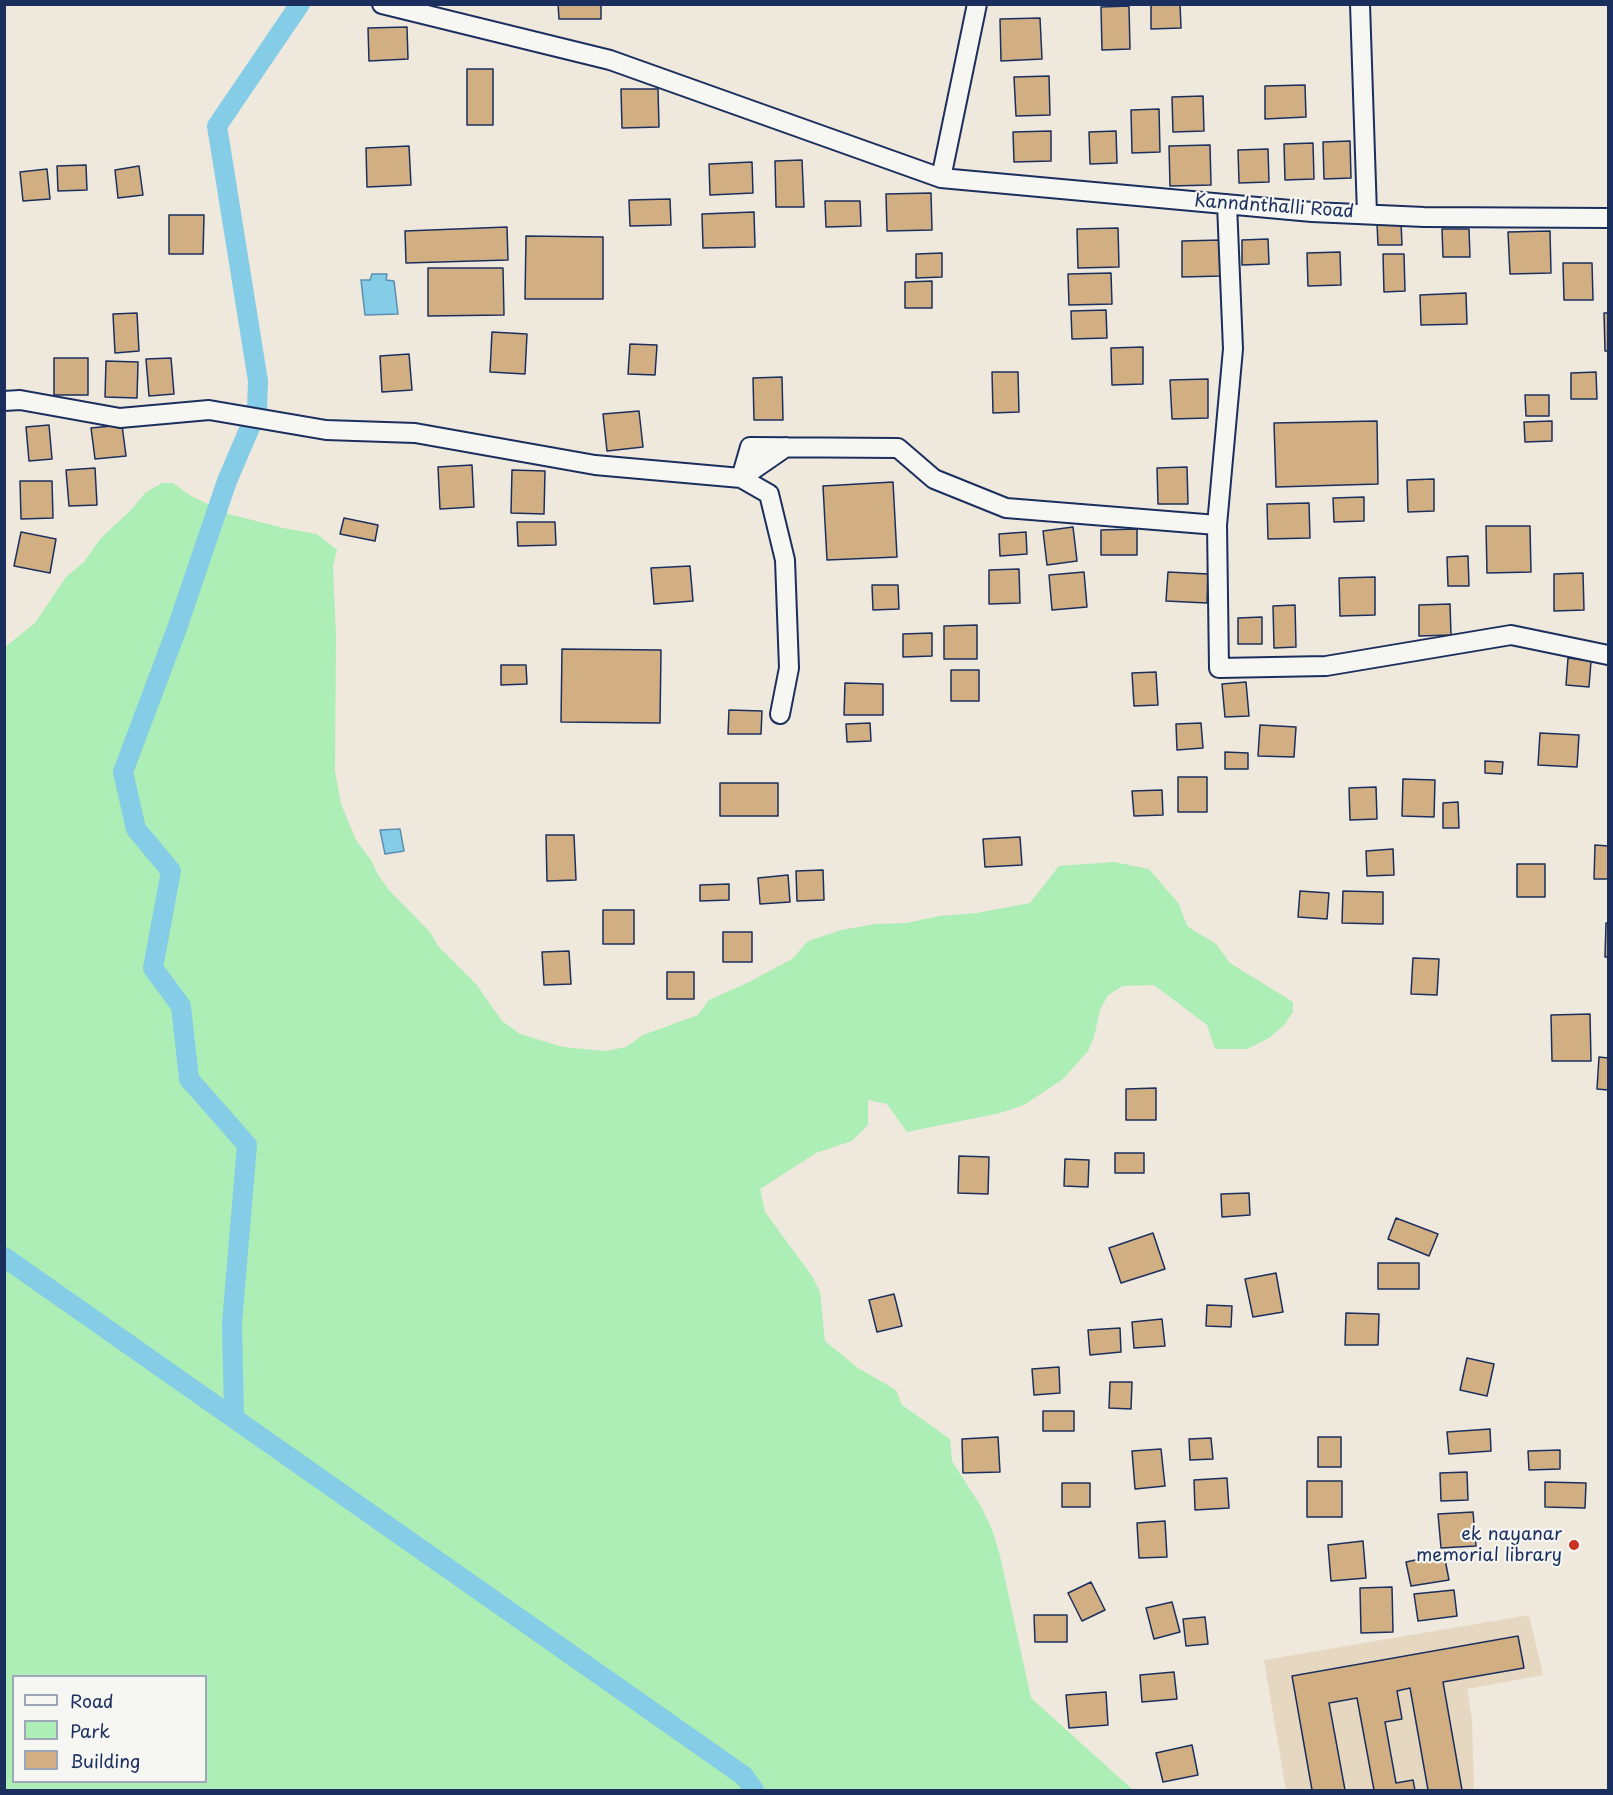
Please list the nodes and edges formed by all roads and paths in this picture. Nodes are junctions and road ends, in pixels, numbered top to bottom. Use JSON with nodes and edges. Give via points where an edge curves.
{"nodes":[{"id":1,"x":382,"y":4,"type":"edge"},
{"id":2,"x":977,"y":4,"type":"edge"},
{"id":3,"x":1360,"y":4,"type":"edge"},
{"id":4,"x":940,"y":178,"type":"junction"},
{"id":5,"x":1227,"y":204,"type":"junction"},
{"id":6,"x":1367,"y":214,"type":"junction"},
{"id":7,"x":1608,"y":218,"type":"edge"},
{"id":8,"x":4,"y":401,"type":"edge"},
{"id":9,"x":741,"y":478,"type":"junction"},
{"id":10,"x":1217,"y":525,"type":"junction"},
{"id":11,"x":1608,"y":655,"type":"edge"},
{"id":12,"x":780,"y":714,"type":"dead end"}],
"edges":[{"from":1,"to":4,"type":"street","name":"Kanndnthalli Road","via":[[610,60]]},
{"from":2,"to":4,"type":"street"},
{"from":3,"to":6,"type":"street"},
{"from":4,"to":5,"type":"street","name":"Kanndnthalli Road"},
{"from":5,"to":6,"type":"street","name":"Kanndnthalli Road"},
{"from":5,"to":10,"type":"street","via":[[1233,349]]},
{"from":6,"to":7,"type":"street","name":"Kanndnthalli Road"},
{"from":8,"to":9,"type":"street","via":[[20,400],[120,418],[210,410],[326,430],[415,433],[595,465]]},
{"from":9,"to":10,"type":"street","via":[[750,447],[898,448],[934,479],[1006,508]]},
{"from":9,"to":12,"type":"street","via":[[769,494],[785,560],[789,668]]},
{"from":10,"to":11,"type":"street","via":[[1219,668],[1326,666],[1511,635]]}]}
